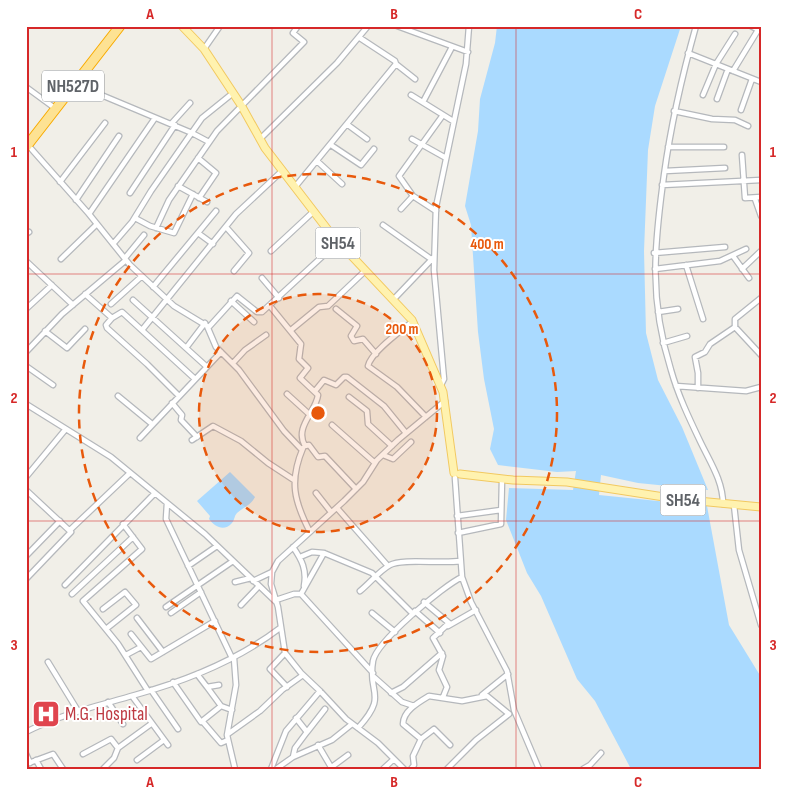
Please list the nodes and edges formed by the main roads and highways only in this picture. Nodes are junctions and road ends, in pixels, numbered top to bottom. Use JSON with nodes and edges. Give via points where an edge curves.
{"nodes":[{"id":1,"x":120,"y":26,"type":"edge"},
{"id":2,"x":182,"y":26,"type":"edge"},
{"id":3,"x":27,"y":145,"type":"edge"},
{"id":4,"x":761,"y":507,"type":"edge"}],
"edges":[{"from":1,"to":3,"type":"highway","number":"NH527D"},
{"from":2,"to":4,"type":"main road","number":"SH54","via":[[204,49],[282,171],[338,242],[412,322],[441,385],[456,475],[567,482]]}]}
